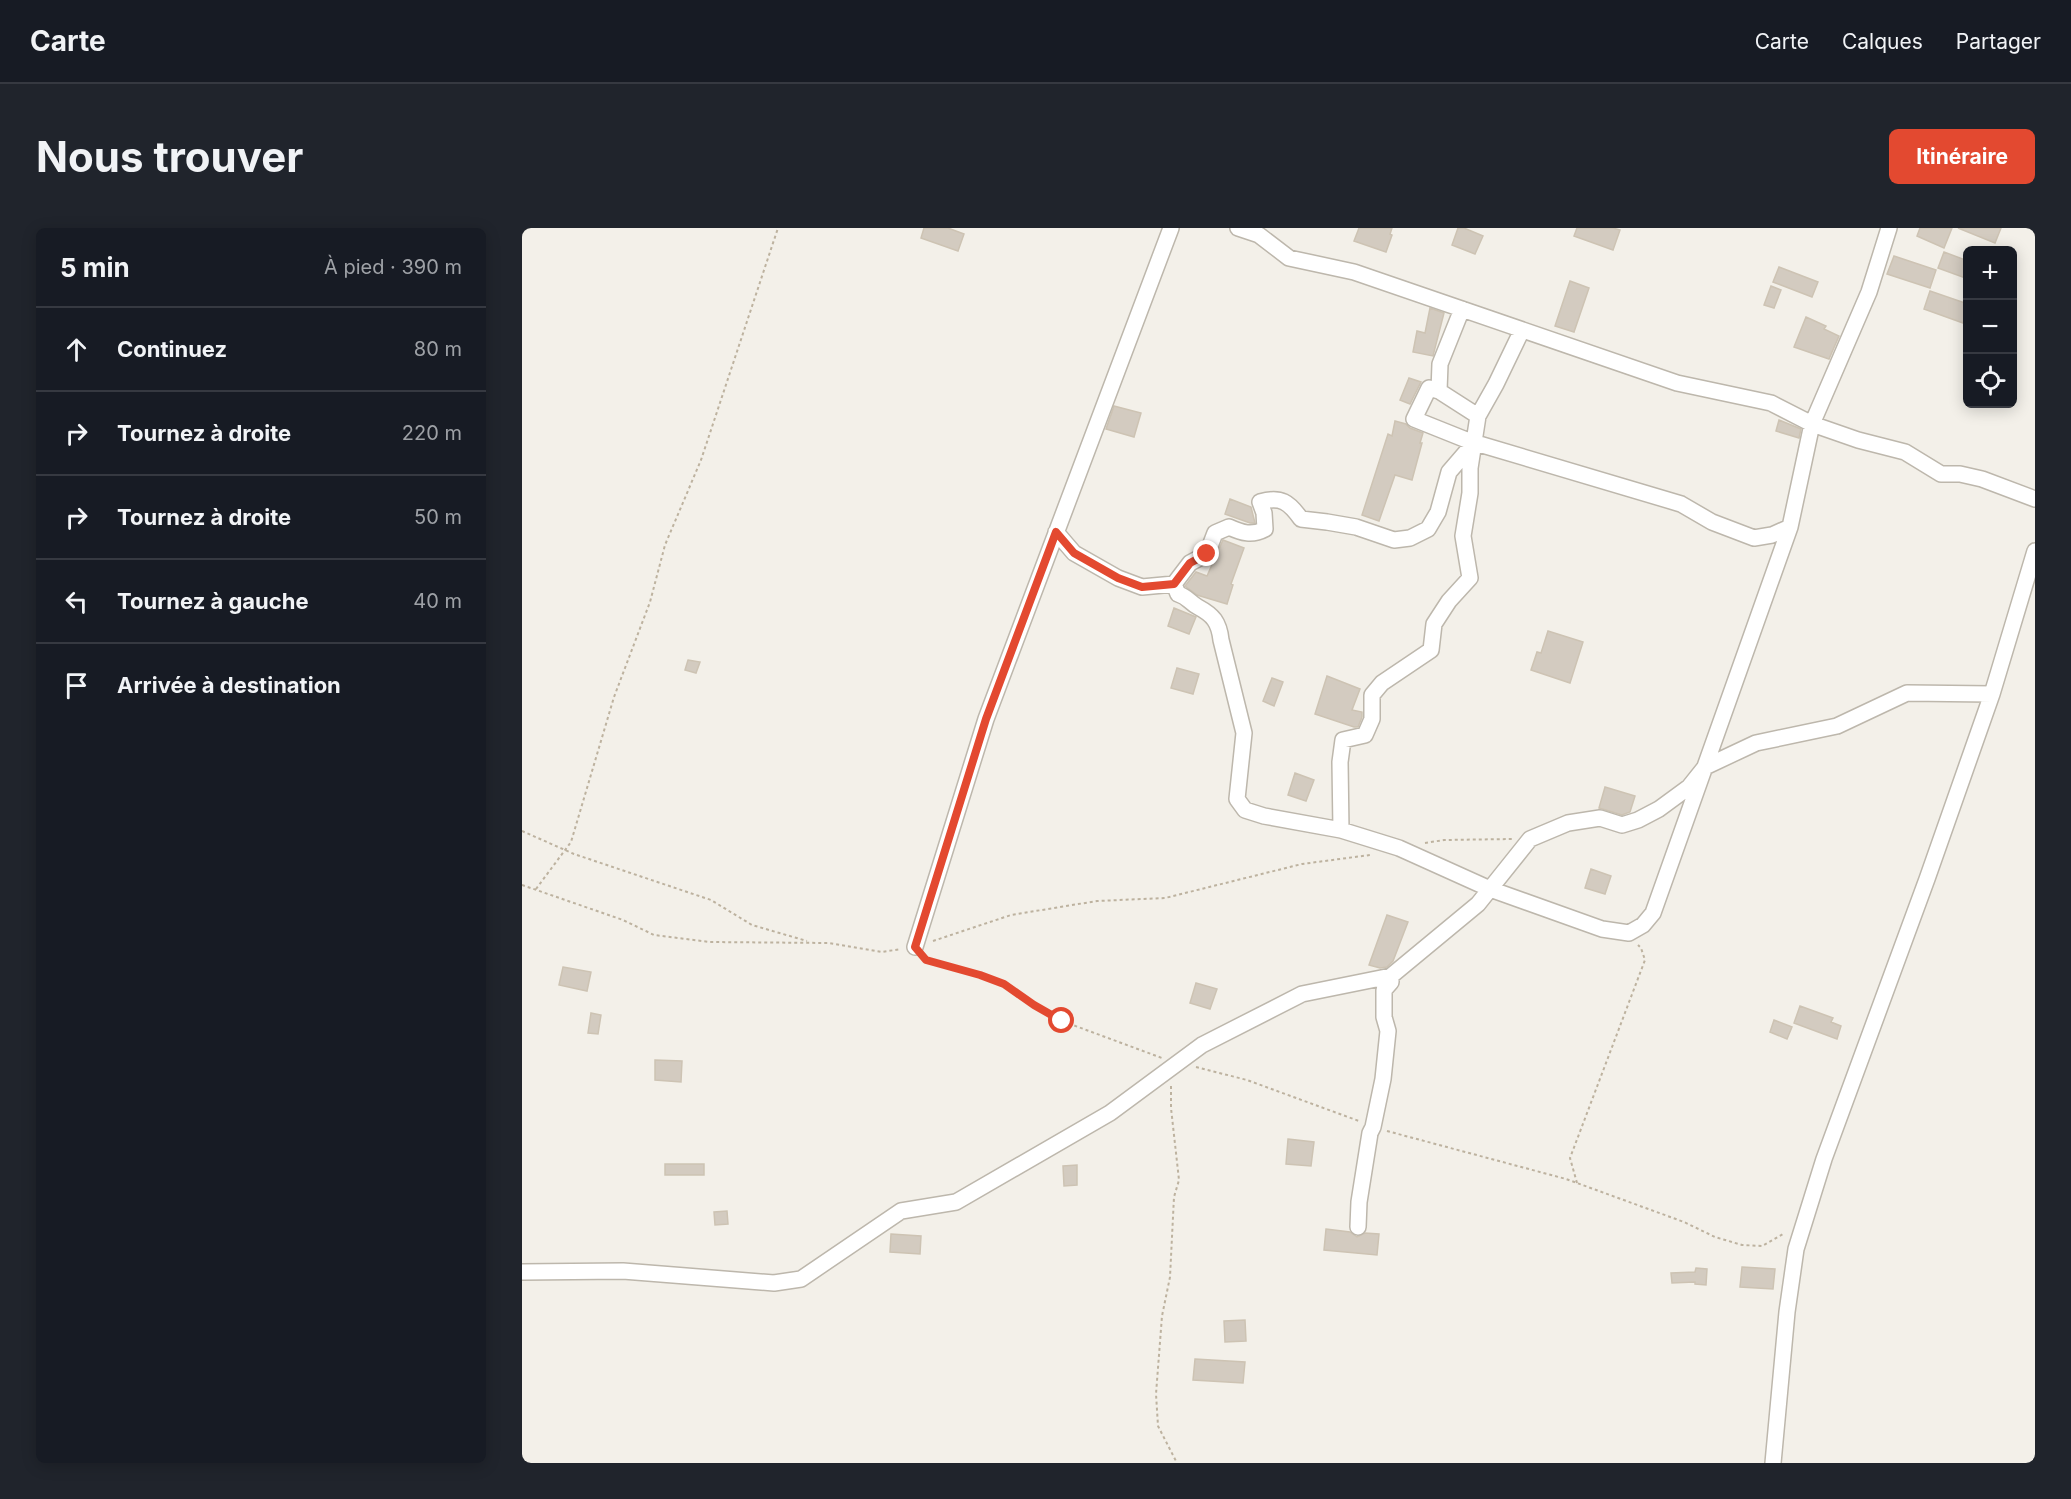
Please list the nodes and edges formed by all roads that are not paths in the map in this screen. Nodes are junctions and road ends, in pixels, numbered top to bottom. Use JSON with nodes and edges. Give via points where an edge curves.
{"nodes":[{"id":1,"x":1171,"y":228,"type":"edge"},
{"id":2,"x":1238,"y":228,"type":"edge"},
{"id":3,"x":1889,"y":228,"type":"edge"},
{"id":4,"x":1462,"y":309,"type":"junction"},
{"id":5,"x":1522,"y":330,"type":"junction"},
{"id":6,"x":1439,"y":391,"type":"junction"},
{"id":7,"x":1478,"y":416,"type":"junction"},
{"id":8,"x":1812,"y":424,"type":"junction"},
{"id":9,"x":1474,"y":443,"type":"junction"},
{"id":10,"x":2035,"y":499,"type":"edge"},
{"id":11,"x":1790,"y":527,"type":"junction"},
{"id":12,"x":1056,"y":532,"type":"junction"},
{"id":13,"x":2035,"y":551,"type":"edge"},
{"id":14,"x":1174,"y":584,"type":"junction"},
{"id":15,"x":1992,"y":694,"type":"junction"},
{"id":16,"x":1705,"y":767,"type":"junction"},
{"id":17,"x":1341,"y":830,"type":"junction"},
{"id":18,"x":1490,"y":889,"type":"junction"},
{"id":19,"x":915,"y":947,"type":"road end"},
{"id":20,"x":1390,"y":976,"type":"junction"},
{"id":21,"x":1358,"y":1227,"type":"dead end"},
{"id":22,"x":522,"y":1272,"type":"edge"},
{"id":23,"x":1773,"y":1463,"type":"edge"}],
"edges":[{"from":1,"to":12,"type":"street"},
{"from":2,"to":4,"type":"street","via":[[1259,235],[1289,258],[1354,272]]},
{"from":3,"to":8,"type":"street","via":[[1869,292]]},
{"from":4,"to":5,"type":"street"},
{"from":4,"to":6,"type":"street","via":[[1440,364]]},
{"from":5,"to":7,"type":"street"},
{"from":5,"to":8,"type":"street","via":[[1677,384],[1771,403]]},
{"from":6,"to":7,"type":"street"},
{"from":6,"to":9,"type":"street","via":[[1429,388],[1414,419]]},
{"from":7,"to":9,"type":"street"},
{"from":8,"to":10,"type":"street","via":[[1905,452],[1941,474],[1982,479]]},
{"from":8,"to":11,"type":"street"},
{"from":9,"to":11,"type":"street","via":[[1681,504],[1712,522],[1754,538]]},
{"from":9,"to":14,"type":"street","via":[[1449,472],[1438,512],[1428,529],[1410,538],[1394,540],[1356,527],[1301,519],[1293,507],[1274,498],[1260,502],[1265,530],[1256,534],[1229,527],[1215,533],[1207,554],[1190,563]]},
{"from":9,"to":17,"type":"street","via":[[1463,536],[1470,578],[1434,624],[1431,650],[1382,683],[1372,695],[1372,719],[1365,735],[1343,740]]},
{"from":11,"to":16,"type":"street"},
{"from":12,"to":14,"type":"street","via":[[1074,553],[1118,578],[1142,587]]},
{"from":12,"to":19,"type":"street","via":[[986,719]]},
{"from":13,"to":15,"type":"street"},
{"from":14,"to":17,"type":"street","via":[[1178,594],[1215,618],[1220,628],[1244,733],[1237,799],[1245,810],[1264,816]]},
{"from":15,"to":16,"type":"street","via":[[1907,693],[1837,726],[1756,743]]},
{"from":15,"to":23,"type":"street","via":[[1824,1159],[1796,1249]]},
{"from":16,"to":18,"type":"street","via":[[1689,788],[1638,820],[1622,825],[1600,818],[1568,823],[1530,839]]},
{"from":16,"to":18,"type":"street","via":[[1653,913],[1629,933],[1602,929]]},
{"from":17,"to":18,"type":"street","via":[[1399,848]]},
{"from":18,"to":20,"type":"street","via":[[1478,904]]},
{"from":20,"to":21,"type":"street","via":[[1391,982],[1384,990],[1388,1031],[1383,1079],[1370,1134]]},
{"from":20,"to":22,"type":"street","via":[[1302,994],[1202,1045],[1110,1113],[956,1202],[901,1211],[801,1279],[774,1283],[623,1271]]}]}
